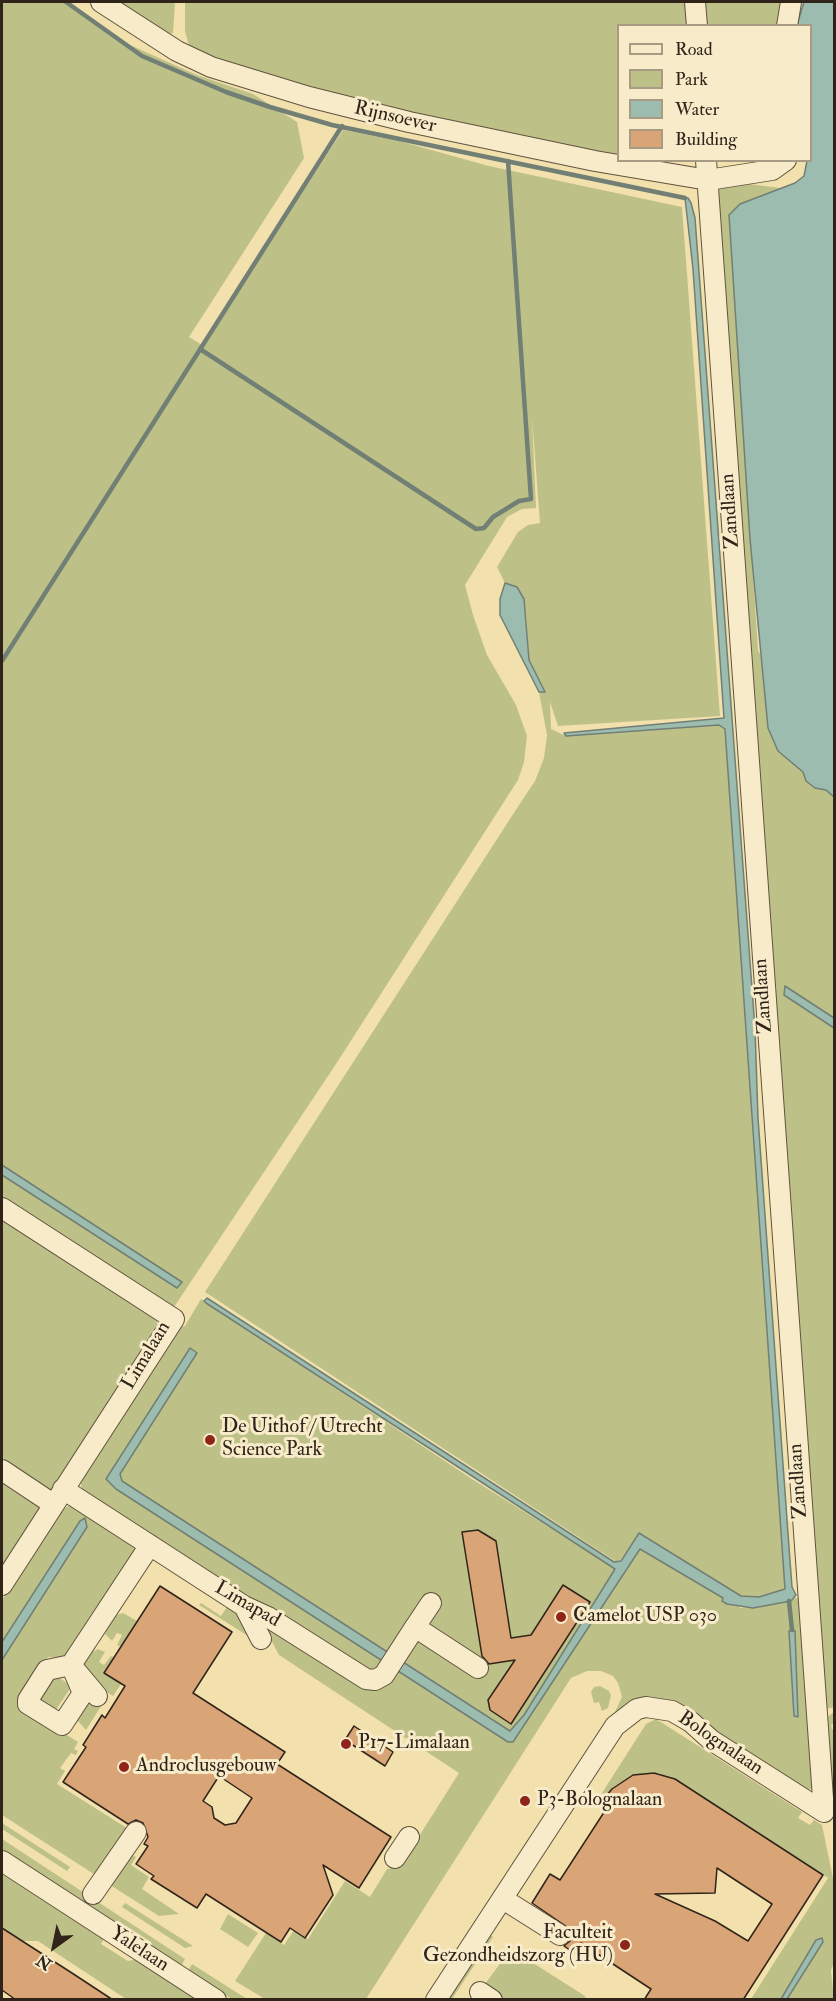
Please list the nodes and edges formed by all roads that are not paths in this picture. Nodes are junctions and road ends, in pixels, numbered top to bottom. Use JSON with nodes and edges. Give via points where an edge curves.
{"nodes":[{"id":1,"x":100,"y":2,"type":"edge"},
{"id":2,"x":695,"y":2,"type":"edge"},
{"id":3,"x":791,"y":2,"type":"edge"},
{"id":4,"x":697,"y":24,"type":"edge"},
{"id":5,"x":787,"y":24,"type":"edge"},
{"id":6,"x":617,"y":158,"type":"edge"},
{"id":7,"x":646,"y":162,"type":"edge"},
{"id":8,"x":783,"y":162,"type":"edge"},
{"id":9,"x":707,"y":170,"type":"edge"},
{"id":10,"x":2,"y":1208,"type":"edge"},
{"id":11,"x":2,"y":1470,"type":"edge"},
{"id":12,"x":58,"y":1496,"type":"junction"},
{"id":13,"x":150,"y":1545,"type":"junction"},
{"id":14,"x":2,"y":1585,"type":"edge"},
{"id":15,"x":431,"y":1603,"type":"dead end"},
{"id":16,"x":244,"y":1606,"type":"junction"},
{"id":17,"x":415,"y":1627,"type":"junction"},
{"id":18,"x":261,"y":1639,"type":"dead end"},
{"id":19,"x":478,"y":1668,"type":"dead end"},
{"id":20,"x":97,"y":1696,"type":"dead end"},
{"id":21,"x":829,"y":1812,"type":"edge"},
{"id":22,"x":136,"y":1832,"type":"dead end"},
{"id":23,"x":409,"y":1837,"type":"dead end"},
{"id":24,"x":395,"y":1858,"type":"dead end"},
{"id":25,"x":2,"y":1862,"type":"edge"},
{"id":26,"x":93,"y":1894,"type":"dead end"},
{"id":27,"x":503,"y":1899,"type":"junction"},
{"id":28,"x":560,"y":1935,"type":"dead end"},
{"id":29,"x":216,"y":2000,"type":"edge"},
{"id":30,"x":436,"y":2000,"type":"edge"}],
"edges":[{"from":1,"to":6,"type":"street","name":"Rijnsoever","via":[[177,51],[211,67],[297,94],[517,145]]},
{"from":2,"to":4,"type":"street"},
{"from":3,"to":5,"type":"street"},
{"from":7,"to":9,"type":"street","name":"Rijnsoever"},
{"from":8,"to":9,"type":"street","name":"Rijnsoever","via":[[772,170]]},
{"from":9,"to":21,"type":"street","name":"Zandlaan","via":[[794,1427]]},
{"from":10,"to":12,"type":"street","name":"Limalaan","via":[[174,1319]]},
{"from":11,"to":12,"type":"street"},
{"from":12,"to":13,"type":"street","name":"Limapad"},
{"from":12,"to":14,"type":"street","name":"Limalaan"},
{"from":13,"to":16,"type":"street","name":"Limapad"},
{"from":13,"to":20,"type":"street","via":[[71,1665]]},
{"from":15,"to":17,"type":"street","name":"Limapad"},
{"from":16,"to":17,"type":"street","name":"Limapad","via":[[366,1679],[380,1678]]},
{"from":16,"to":18,"type":"street"},
{"from":17,"to":19,"type":"street"},
{"from":21,"to":27,"type":"street","name":"Bolognalaan","via":[[711,1740],[672,1711],[646,1707],[615,1726]]},
{"from":22,"to":26,"type":"street"},
{"from":23,"to":24,"type":"street"},
{"from":25,"to":29,"type":"street","name":"Yalelaan"},
{"from":27,"to":28,"type":"street"},
{"from":27,"to":30,"type":"street","name":"Bolognalaan"}]}
